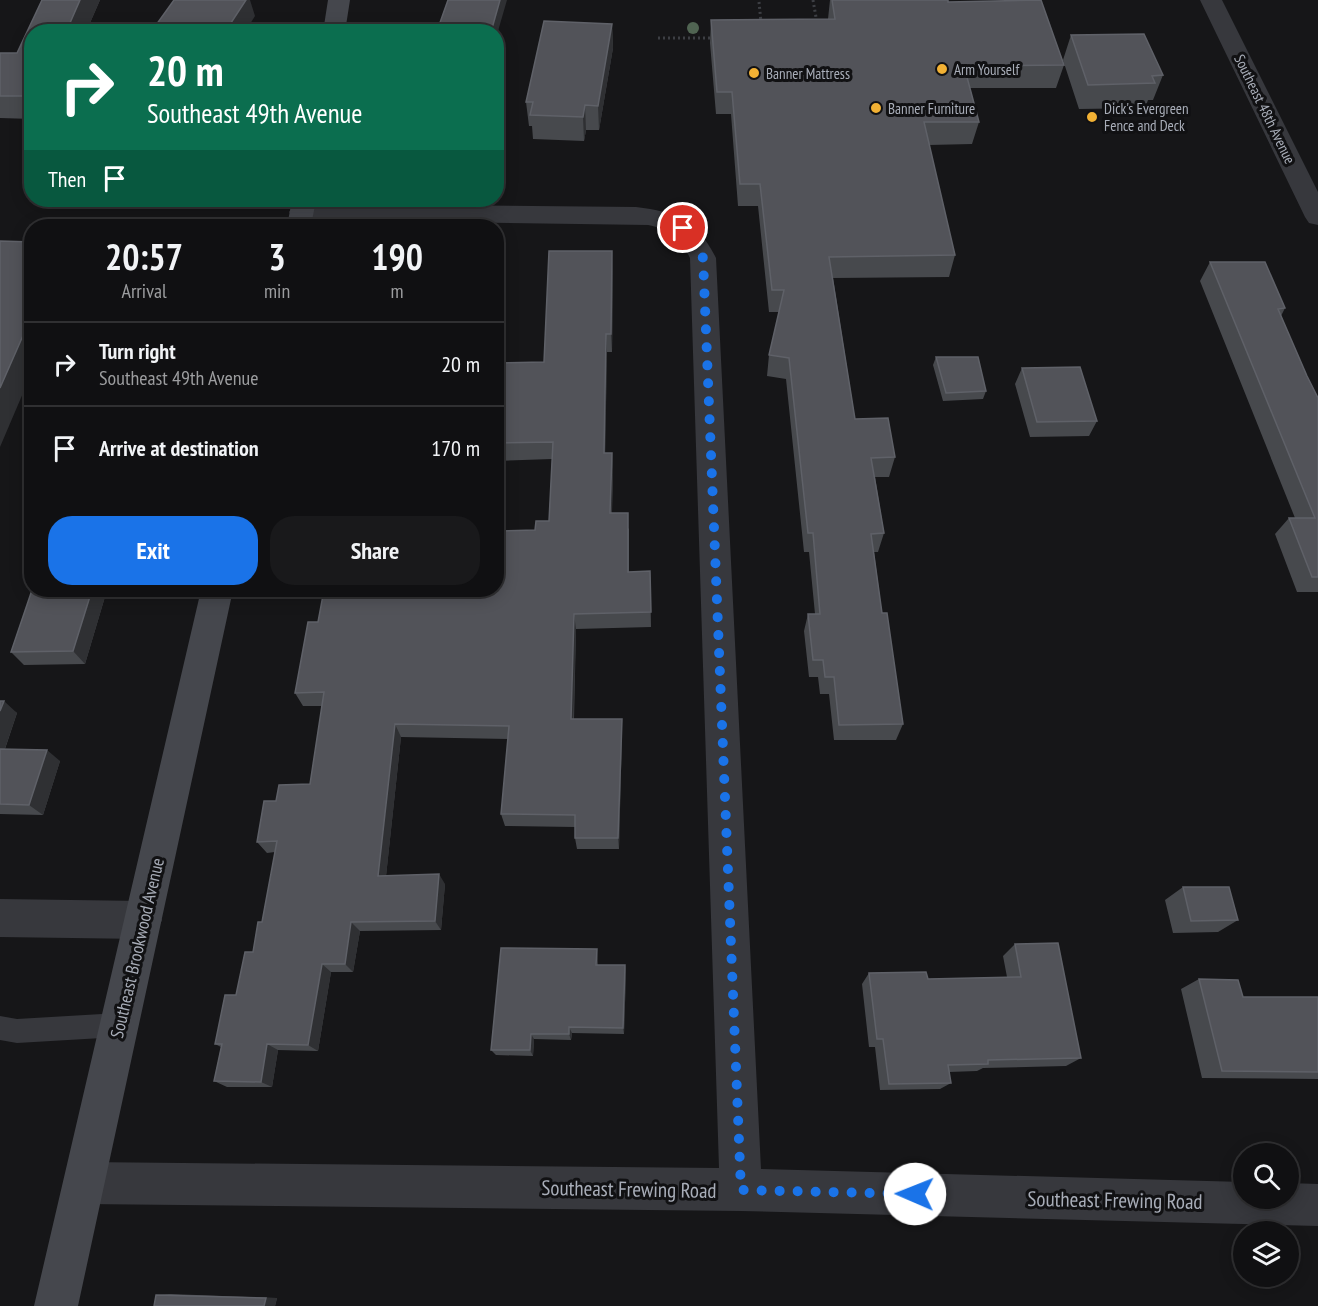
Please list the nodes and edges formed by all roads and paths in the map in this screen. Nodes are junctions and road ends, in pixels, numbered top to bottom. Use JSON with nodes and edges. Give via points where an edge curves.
{"nodes":[{"id":1,"x":339,"y":0,"type":"edge"},
{"id":2,"x":813,"y":0,"type":"edge"},
{"id":3,"x":1211,"y":0,"type":"edge"},
{"id":4,"x":759,"y":2,"type":"dead end"},
{"id":5,"x":335,"y":24,"type":"edge"},
{"id":6,"x":762,"y":28,"type":"edge"},
{"id":7,"x":818,"y":28,"type":"edge"},
{"id":8,"x":658,"y":38,"type":"dead end"},
{"id":9,"x":717,"y":38,"type":"edge"},
{"id":10,"x":302,"y":213,"type":"edge"},
{"id":11,"x":1318,"y":217,"type":"edge"},
{"id":12,"x":215,"y":597,"type":"edge"},
{"id":13,"x":0,"y":918,"type":"edge"},
{"id":14,"x":143,"y":920,"type":"junction"},
{"id":15,"x":119,"y":1025,"type":"junction"},
{"id":16,"x":0,"y":1028,"type":"edge"},
{"id":17,"x":84,"y":1183,"type":"junction"},
{"id":18,"x":741,"y":1190,"type":"junction"},
{"id":19,"x":1318,"y":1205,"type":"edge"},
{"id":20,"x":56,"y":1306,"type":"edge"}],
"edges":[{"from":1,"to":5,"type":"main road"},
{"from":2,"to":7,"type":"path"},
{"from":3,"to":11,"type":"street","name":"Southeast 48th Avenue"},
{"from":4,"to":6,"type":"path"},
{"from":8,"to":9,"type":"path"},
{"from":10,"to":18,"type":"street","via":[[636,215],[660,217],[683,228],[696,242],[703,258]]},
{"from":12,"to":14,"type":"main road","name":"Southeast Brookwood Avenue"},
{"from":13,"to":14,"type":"street"},
{"from":14,"to":15,"type":"main road","name":"Southeast Brookwood Avenue"},
{"from":15,"to":16,"type":"lane","via":[[16,1031]]},
{"from":15,"to":17,"type":"main road","name":"Southeast Brookwood Avenue"},
{"from":17,"to":18,"type":"street","name":"Southeast Frewing Road"},
{"from":17,"to":20,"type":"main road","name":"Southeast Brookwood Avenue"},
{"from":18,"to":19,"type":"street","name":"Southeast Frewing Road"}]}
